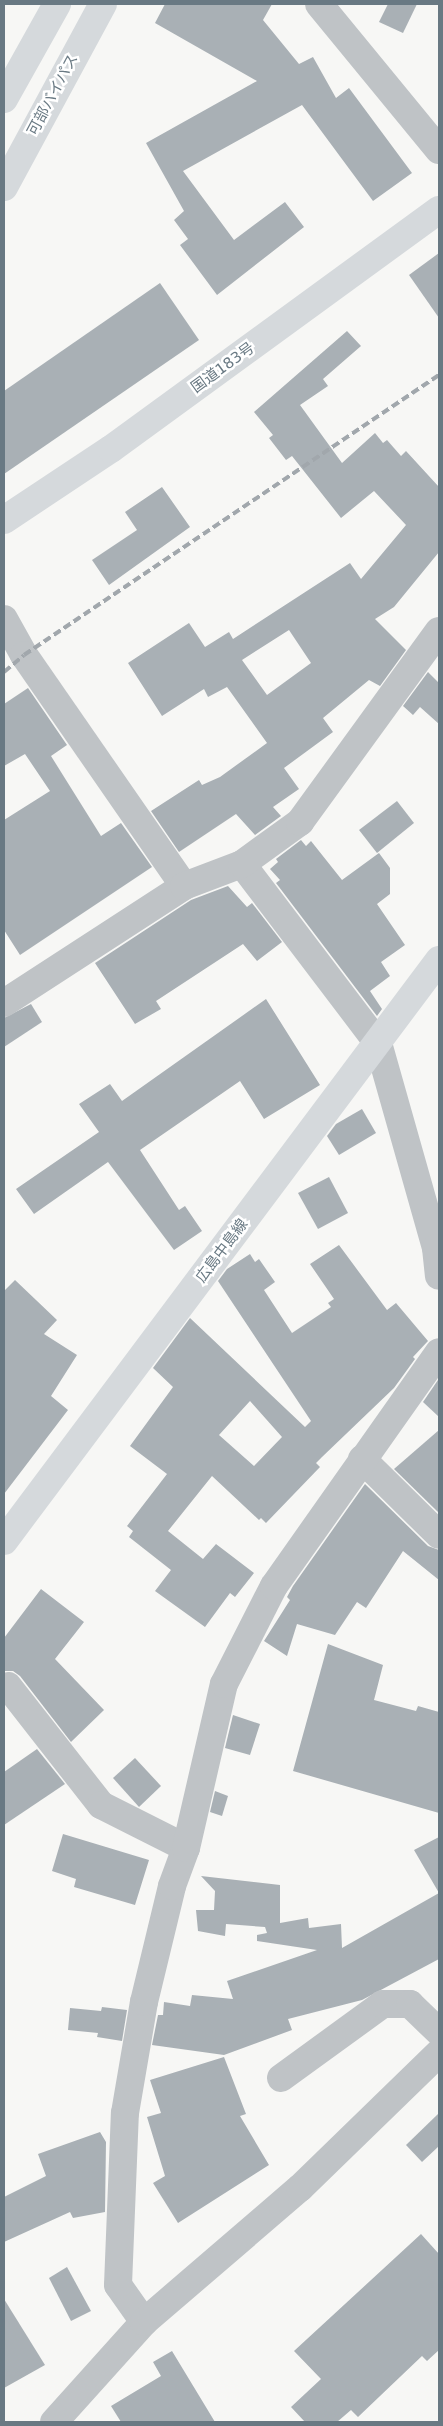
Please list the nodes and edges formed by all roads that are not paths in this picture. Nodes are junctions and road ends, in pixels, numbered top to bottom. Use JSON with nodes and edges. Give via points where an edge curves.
{"nodes":[{"id":1,"x":57,"y":4,"type":"edge"},
{"id":2,"x":103,"y":4,"type":"edge"},
{"id":3,"x":320,"y":4,"type":"edge"},
{"id":4,"x":4,"y":99,"type":"edge"},
{"id":5,"x":439,"y":150,"type":"edge"},
{"id":6,"x":4,"y":186,"type":"edge"},
{"id":7,"x":439,"y":210,"type":"edge"},
{"id":8,"x":4,"y":520,"type":"edge"},
{"id":9,"x":4,"y":619,"type":"edge"},
{"id":10,"x":439,"y":631,"type":"edge"},
{"id":11,"x":242,"y":864,"type":"junction"},
{"id":12,"x":184,"y":886,"type":"junction"},
{"id":13,"x":439,"y":960,"type":"edge"},
{"id":14,"x":4,"y":1003,"type":"edge"},
{"id":15,"x":378,"y":1043,"type":"junction"},
{"id":16,"x":439,"y":1276,"type":"edge"},
{"id":17,"x":439,"y":1352,"type":"edge"},
{"id":18,"x":362,"y":1459,"type":"junction"},
{"id":19,"x":439,"y":1535,"type":"edge"},
{"id":20,"x":4,"y":1541,"type":"edge"},
{"id":21,"x":8,"y":1686,"type":"dead end"},
{"id":22,"x":186,"y":1848,"type":"junction"},
{"id":23,"x":439,"y":2032,"type":"edge"},
{"id":24,"x":439,"y":2053,"type":"edge"},
{"id":25,"x":281,"y":2078,"type":"dead end"},
{"id":26,"x":144,"y":2322,"type":"junction"},
{"id":27,"x":54,"y":2422,"type":"edge"}],
"edges":[{"from":1,"to":4,"type":"main road"},
{"from":2,"to":6,"type":"main road","name":"可部バイパス"},
{"from":3,"to":5,"type":"street"},
{"from":7,"to":8,"type":"main road","name":"国道183号","via":[[111,449]]},
{"from":9,"to":12,"type":"street","via":[[24,654]]},
{"from":10,"to":11,"type":"street","via":[[300,822]]},
{"from":11,"to":12,"type":"street"},
{"from":11,"to":15,"type":"street"},
{"from":12,"to":14,"type":"street"},
{"from":13,"to":15,"type":"main road","name":"広島中島線"},
{"from":15,"to":16,"type":"street","via":[[436,1248]]},
{"from":15,"to":20,"type":"main road","name":"広島中島線"},
{"from":17,"to":18,"type":"street"},
{"from":18,"to":19,"type":"street"},
{"from":18,"to":22,"type":"street","via":[[274,1586],[224,1684]]},
{"from":21,"to":22,"type":"street","via":[[101,1805]]},
{"from":22,"to":26,"type":"street","via":[[172,1886],[144,2002],[125,2112],[118,2285]]},
{"from":23,"to":25,"type":"street","via":[[410,2004],[383,2004]]},
{"from":24,"to":26,"type":"street","via":[[300,2188]]},
{"from":26,"to":27,"type":"street"}]}
